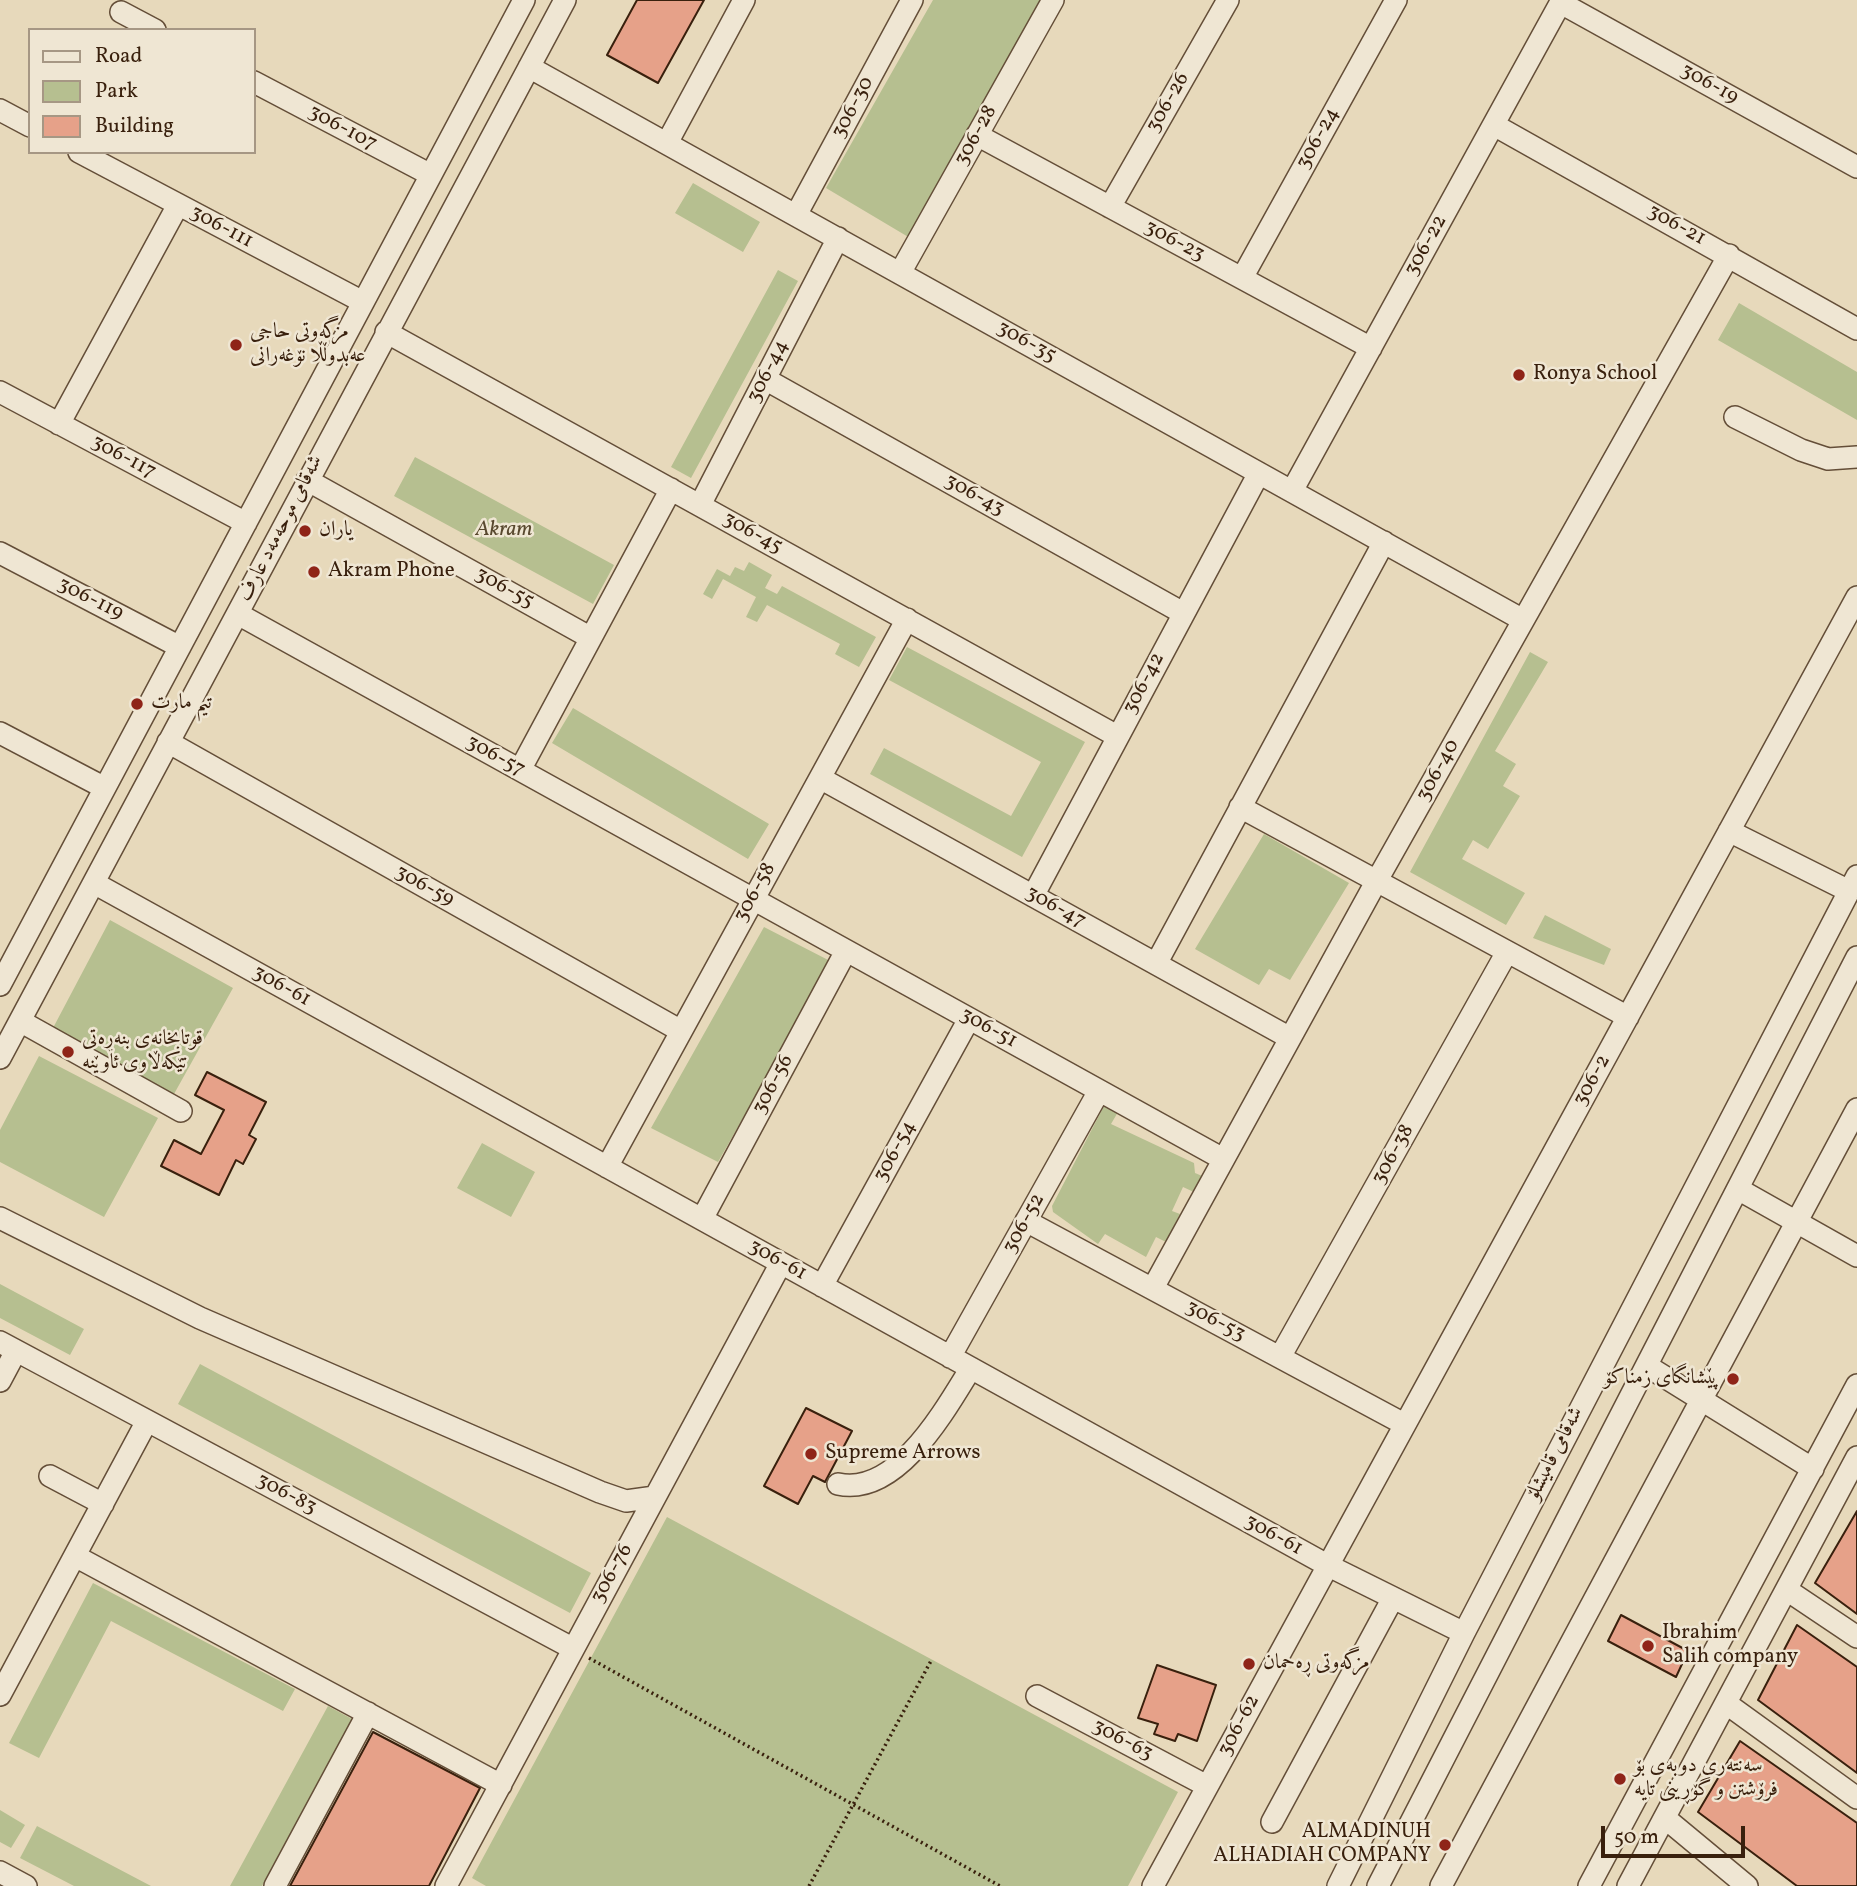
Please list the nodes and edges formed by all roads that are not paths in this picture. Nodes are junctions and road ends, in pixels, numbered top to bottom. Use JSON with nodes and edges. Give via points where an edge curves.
{"nodes":[{"id":1,"x":524,"y":0,"type":"edge"},
{"id":2,"x":565,"y":0,"type":"edge"},
{"id":3,"x":744,"y":0,"type":"edge"},
{"id":4,"x":912,"y":0,"type":"edge"},
{"id":5,"x":1053,"y":0,"type":"edge"},
{"id":6,"x":1228,"y":0,"type":"edge"},
{"id":7,"x":1396,"y":0,"type":"edge"},
{"id":8,"x":1562,"y":1,"type":"edge"},
{"id":9,"x":119,"y":14,"type":"edge"},
{"id":10,"x":150,"y":28,"type":"edge"},
{"id":11,"x":529,"y":66,"type":"junction"},
{"id":12,"x":256,"y":83,"type":"edge"},
{"id":13,"x":0,"y":110,"type":"edge"},
{"id":14,"x":28,"y":125,"type":"edge"},
{"id":15,"x":1494,"y":125,"type":"junction"},
{"id":16,"x":977,"y":135,"type":"junction"},
{"id":17,"x":667,"y":143,"type":"junction"},
{"id":18,"x":83,"y":154,"type":"edge"},
{"id":19,"x":1857,"y":167,"type":"edge"},
{"id":20,"x":431,"y":176,"type":"junction"},
{"id":21,"x":178,"y":205,"type":"junction"},
{"id":22,"x":1110,"y":207,"type":"junction"},
{"id":23,"x":796,"y":215,"type":"junction"},
{"id":24,"x":838,"y":239,"type":"junction"},
{"id":25,"x":1728,"y":255,"type":"junction"},
{"id":26,"x":900,"y":273,"type":"junction"},
{"id":27,"x":1242,"y":278,"type":"junction"},
{"id":28,"x":363,"y":302,"type":"junction"},
{"id":29,"x":1857,"y":329,"type":"edge"},
{"id":30,"x":386,"y":332,"type":"junction"},
{"id":31,"x":1371,"y":348,"type":"junction"},
{"id":32,"x":765,"y":379,"type":"junction"},
{"id":33,"x":0,"y":392,"type":"edge"},
{"id":34,"x":1735,"y":417,"type":"dead end"},
{"id":35,"x":59,"y":424,"type":"junction"},
{"id":36,"x":286,"y":447,"type":"junction"},
{"id":37,"x":1857,"y":457,"type":"edge"},
{"id":38,"x":311,"y":472,"type":"junction"},
{"id":39,"x":1259,"y":473,"type":"junction"},
{"id":40,"x":671,"y":489,"type":"junction"},
{"id":41,"x":1292,"y":491,"type":"junction"},
{"id":42,"x":700,"y":505,"type":"junction"},
{"id":43,"x":246,"y":523,"type":"junction"},
{"id":44,"x":1384,"y":542,"type":"junction"},
{"id":45,"x":0,"y":553,"type":"edge"},
{"id":46,"x":1855,"y":604,"type":"edge"},
{"id":47,"x":1183,"y":613,"type":"junction"},
{"id":48,"x":238,"y":614,"type":"junction"},
{"id":49,"x":907,"y":620,"type":"junction"},
{"id":50,"x":1523,"y":620,"type":"junction"},
{"id":51,"x":591,"y":638,"type":"junction"},
{"id":52,"x":180,"y":646,"type":"junction"},
{"id":53,"x":0,"y":733,"type":"edge"},
{"id":54,"x":1117,"y":736,"type":"junction"},
{"id":55,"x":167,"y":742,"type":"junction"},
{"id":56,"x":520,"y":770,"type":"junction"},
{"id":57,"x":820,"y":778,"type":"junction"},
{"id":58,"x":103,"y":787,"type":"junction"},
{"id":59,"x":1240,"y":807,"type":"junction"},
{"id":60,"x":1729,"y":831,"type":"junction"},
{"id":61,"x":1376,"y":882,"type":"junction"},
{"id":62,"x":94,"y":883,"type":"junction"},
{"id":63,"x":1853,"y":883,"type":"edge"},
{"id":64,"x":1033,"y":896,"type":"junction"},
{"id":65,"x":753,"y":899,"type":"junction"},
{"id":66,"x":846,"y":950,"type":"junction"},
{"id":67,"x":1507,"y":952,"type":"junction"},
{"id":68,"x":1857,"y":957,"type":"edge"},
{"id":69,"x":1156,"y":964,"type":"junction"},
{"id":70,"x":0,"y":985,"type":"edge"},
{"id":71,"x":1628,"y":1017,"type":"junction"},
{"id":72,"x":969,"y":1019,"type":"junction"},
{"id":73,"x":20,"y":1021,"type":"junction"},
{"id":74,"x":681,"y":1031,"type":"junction"},
{"id":75,"x":1290,"y":1038,"type":"junction"},
{"id":76,"x":0,"y":1058,"type":"edge"},
{"id":77,"x":1099,"y":1091,"type":"junction"},
{"id":78,"x":1857,"y":1109,"type":"edge"},
{"id":79,"x":181,"y":1111,"type":"dead end"},
{"id":80,"x":1731,"y":1118,"type":"junction"},
{"id":81,"x":1764,"y":1133,"type":"junction"},
{"id":82,"x":1223,"y":1159,"type":"junction"},
{"id":83,"x":607,"y":1167,"type":"junction"},
{"id":84,"x":1738,"y":1189,"type":"junction"},
{"id":85,"x":0,"y":1218,"type":"edge"},
{"id":86,"x":702,"y":1219,"type":"junction"},
{"id":87,"x":1026,"y":1221,"type":"junction"},
{"id":88,"x":1796,"y":1222,"type":"junction"},
{"id":89,"x":1857,"y":1256,"type":"edge"},
{"id":90,"x":781,"y":1263,"type":"junction"},
{"id":91,"x":822,"y":1286,"type":"junction"},
{"id":92,"x":1153,"y":1288,"type":"junction"},
{"id":93,"x":8,"y":1347,"type":"edge"},
{"id":94,"x":950,"y":1357,"type":"junction"},
{"id":95,"x":1280,"y":1357,"type":"junction"},
{"id":96,"x":1647,"y":1366,"type":"junction"},
{"id":97,"x":971,"y":1368,"type":"junction"},
{"id":98,"x":0,"y":1381,"type":"edge"},
{"id":99,"x":1857,"y":1385,"type":"edge"},
{"id":100,"x":1700,"y":1401,"type":"junction"},
{"id":101,"x":147,"y":1421,"type":"junction"},
{"id":102,"x":1404,"y":1424,"type":"junction"},
{"id":103,"x":1857,"y":1457,"type":"edge"},
{"id":104,"x":1813,"y":1469,"type":"junction"},
{"id":105,"x":50,"y":1476,"type":"dead end"},
{"id":106,"x":1852,"y":1479,"type":"edge"},
{"id":107,"x":838,"y":1484,"type":"dead end"},
{"id":108,"x":655,"y":1497,"type":"junction"},
{"id":109,"x":103,"y":1504,"type":"junction"},
{"id":110,"x":75,"y":1556,"type":"junction"},
{"id":111,"x":1327,"y":1565,"type":"junction"},
{"id":112,"x":1787,"y":1590,"type":"junction"},
{"id":113,"x":1394,"y":1598,"type":"junction"},
{"id":114,"x":1464,"y":1633,"type":"junction"},
{"id":115,"x":1857,"y":1637,"type":"edge"},
{"id":116,"x":572,"y":1648,"type":"junction"},
{"id":117,"x":0,"y":1695,"type":"edge"},
{"id":118,"x":1037,"y":1696,"type":"dead end"},
{"id":119,"x":1727,"y":1704,"type":"junction"},
{"id":120,"x":368,"y":1713,"type":"junction"},
{"id":121,"x":501,"y":1785,"type":"junction"},
{"id":122,"x":1207,"y":1786,"type":"junction"},
{"id":123,"x":1857,"y":1798,"type":"edge"},
{"id":124,"x":1665,"y":1818,"type":"junction"},
{"id":125,"x":1272,"y":1822,"type":"dead end"},
{"id":126,"x":0,"y":1872,"type":"edge"},
{"id":127,"x":449,"y":1885,"type":"edge"},
{"id":128,"x":26,"y":1886,"type":"edge"},
{"id":129,"x":275,"y":1886,"type":"edge"},
{"id":130,"x":1153,"y":1886,"type":"edge"},
{"id":131,"x":1338,"y":1886,"type":"edge"},
{"id":132,"x":1378,"y":1886,"type":"edge"},
{"id":133,"x":1441,"y":1886,"type":"edge"},
{"id":134,"x":1589,"y":1886,"type":"edge"},
{"id":135,"x":1628,"y":1886,"type":"edge"},
{"id":136,"x":1747,"y":1886,"type":"edge"}],
"edges":[{"from":1,"to":20,"type":"street","name":"شەقامی موحەمەد عارف"},
{"from":2,"to":11,"type":"street","name":"شەقامی موحەمەد عارف"},
{"from":3,"to":17,"type":"street"},
{"from":4,"to":23,"type":"street","name":"306-30"},
{"from":5,"to":16,"type":"street","name":"306-28"},
{"from":6,"to":22,"type":"street","name":"306-26"},
{"from":7,"to":27,"type":"street","name":"306-24"},
{"from":8,"to":15,"type":"street","name":"306-22"},
{"from":8,"to":19,"type":"street","name":"306-19"},
{"from":9,"to":10,"type":"street"},
{"from":11,"to":17,"type":"street","name":"306-35"},
{"from":11,"to":30,"type":"street","name":"شەقامی موحەمەد عارف"},
{"from":12,"to":20,"type":"street","name":"306-107"},
{"from":13,"to":14,"type":"street"},
{"from":15,"to":25,"type":"street","name":"306-21"},
{"from":15,"to":31,"type":"street","name":"306-22"},
{"from":16,"to":22,"type":"street","name":"306-23"},
{"from":16,"to":26,"type":"street","name":"306-28"},
{"from":17,"to":23,"type":"street","name":"306-35"},
{"from":18,"to":21,"type":"street","name":"306-111"},
{"from":20,"to":28,"type":"street","name":"شەقامی موحەمەد عارف"},
{"from":21,"to":28,"type":"street","name":"306-111"},
{"from":21,"to":35,"type":"street"},
{"from":22,"to":27,"type":"street","name":"306-23"},
{"from":23,"to":24,"type":"street","name":"306-35"},
{"from":24,"to":26,"type":"street","name":"306-35"},
{"from":24,"to":32,"type":"street","name":"306-44"},
{"from":25,"to":29,"type":"street","name":"306-21"},
{"from":25,"to":50,"type":"street","name":"306-40"},
{"from":26,"to":39,"type":"street","name":"306-35"},
{"from":27,"to":31,"type":"street","name":"306-23"},
{"from":28,"to":36,"type":"street","name":"شەقامی موحەمەد عارف"},
{"from":30,"to":38,"type":"street","name":"شەقامی موحەمەد عارف"},
{"from":30,"to":40,"type":"street","name":"306-45"},
{"from":31,"to":41,"type":"street","name":"306-22"},
{"from":32,"to":42,"type":"street","name":"306-44"},
{"from":32,"to":47,"type":"street","name":"306-43"},
{"from":33,"to":35,"type":"street","name":"306-117"},
{"from":34,"to":37,"type":"street","via":[[1828,459]]},
{"from":35,"to":43,"type":"street","name":"306-117"},
{"from":36,"to":38,"type":"street","name":"306-55"},
{"from":36,"to":43,"type":"street","name":"شەقامی موحەمەد عارف"},
{"from":38,"to":48,"type":"street","name":"شەقامی موحەمەد عارف"},
{"from":38,"to":51,"type":"street","name":"306-55"},
{"from":39,"to":41,"type":"street","name":"306-35"},
{"from":39,"to":47,"type":"street","name":"306-42"},
{"from":40,"to":42,"type":"street","name":"306-45"},
{"from":40,"to":51,"type":"street"},
{"from":41,"to":44,"type":"street","name":"306-35"},
{"from":42,"to":49,"type":"street","name":"306-45"},
{"from":43,"to":52,"type":"street","name":"شەقامی موحەمەد عارف"},
{"from":44,"to":50,"type":"street","name":"306-35"},
{"from":44,"to":59,"type":"street"},
{"from":45,"to":52,"type":"street","name":"306-119"},
{"from":46,"to":60,"type":"street","name":"306-2"},
{"from":47,"to":54,"type":"street","name":"306-42"},
{"from":48,"to":55,"type":"street","name":"شەقامی موحەمەد عارف"},
{"from":48,"to":56,"type":"street","name":"306-57"},
{"from":49,"to":54,"type":"street","name":"306-45"},
{"from":49,"to":57,"type":"street","name":"306-58"},
{"from":50,"to":61,"type":"street","name":"306-40"},
{"from":51,"to":56,"type":"street"},
{"from":52,"to":58,"type":"street","name":"شەقامی موحەمەد عارف"},
{"from":53,"to":58,"type":"street"},
{"from":54,"to":64,"type":"street","name":"306-42"},
{"from":55,"to":62,"type":"street","name":"شەقامی موحەمەد عارف"},
{"from":55,"to":74,"type":"street","name":"306-59"},
{"from":56,"to":65,"type":"street","name":"306-57"},
{"from":57,"to":64,"type":"street","name":"306-47"},
{"from":57,"to":65,"type":"street","name":"306-58"},
{"from":58,"to":70,"type":"street","name":"شەقامی موحەمەد عارف"},
{"from":59,"to":61,"type":"street"},
{"from":59,"to":69,"type":"street"},
{"from":60,"to":63,"type":"street"},
{"from":60,"to":71,"type":"street","name":"306-2"},
{"from":61,"to":67,"type":"street"},
{"from":61,"to":75,"type":"street","name":"306-40"},
{"from":62,"to":73,"type":"street","name":"شەقامی موحەمەد عارف"},
{"from":62,"to":83,"type":"street","name":"306-61"},
{"from":63,"to":80,"type":"street","name":"شەقامی قامیشلۆ"},
{"from":64,"to":69,"type":"street","name":"306-47"},
{"from":65,"to":66,"type":"street","name":"306-51"},
{"from":65,"to":74,"type":"street","name":"306-58"},
{"from":66,"to":72,"type":"street","name":"306-51"},
{"from":66,"to":86,"type":"street","name":"306-56"},
{"from":67,"to":71,"type":"street"},
{"from":67,"to":95,"type":"street","name":"306-38"},
{"from":68,"to":81,"type":"street","name":"شەقامی قامیشلۆ"},
{"from":69,"to":75,"type":"street","name":"306-47"},
{"from":71,"to":102,"type":"street","name":"306-2"},
{"from":72,"to":77,"type":"street","name":"306-51"},
{"from":72,"to":91,"type":"street","name":"306-54"},
{"from":73,"to":76,"type":"street","name":"شەقامی موحەمەد عارف"},
{"from":73,"to":79,"type":"street"},
{"from":74,"to":83,"type":"street","name":"306-58"},
{"from":75,"to":82,"type":"street","name":"306-40"},
{"from":77,"to":82,"type":"street","name":"306-51"},
{"from":77,"to":87,"type":"street","name":"306-52"},
{"from":78,"to":88,"type":"street"},
{"from":80,"to":81,"type":"street"},
{"from":80,"to":114,"type":"street","name":"شەقامی قامیشلۆ"},
{"from":81,"to":84,"type":"street","name":"شەقامی قامیشلۆ"},
{"from":82,"to":92,"type":"street","name":"306-40"},
{"from":83,"to":86,"type":"street","name":"306-61"},
{"from":84,"to":88,"type":"street"},
{"from":84,"to":96,"type":"street","name":"شەقامی قامیشلۆ"},
{"from":85,"to":108,"type":"street","via":[[200,1318],[600,1492],[626,1501]]},
{"from":86,"to":90,"type":"street","name":"306-61"},
{"from":87,"to":92,"type":"street","name":"306-53"},
{"from":87,"to":94,"type":"street","name":"306-52"},
{"from":88,"to":89,"type":"street"},
{"from":88,"to":100,"type":"street"},
{"from":90,"to":91,"type":"street","name":"306-61"},
{"from":90,"to":108,"type":"street","name":"306-76"},
{"from":91,"to":94,"type":"street","name":"306-61"},
{"from":92,"to":95,"type":"street","name":"306-53"},
{"from":93,"to":98,"type":"street"},
{"from":93,"to":101,"type":"street","name":"306-83"},
{"from":94,"to":97,"type":"street","name":"306-61"},
{"from":95,"to":102,"type":"street","name":"306-53"},
{"from":96,"to":100,"type":"street"},
{"from":96,"to":132,"type":"street","name":"شەقامی قامیشلۆ"},
{"from":97,"to":107,"type":"street","via":[[930,1429],[896,1468],[863,1485]]},
{"from":97,"to":111,"type":"street","name":"306-61"},
{"from":99,"to":104,"type":"street"},
{"from":100,"to":104,"type":"street"},
{"from":100,"to":133,"type":"street"},
{"from":101,"to":109,"type":"street"},
{"from":101,"to":116,"type":"street","name":"306-83"},
{"from":102,"to":111,"type":"street","name":"306-2"},
{"from":103,"to":106,"type":"street"},
{"from":104,"to":134,"type":"street"},
{"from":105,"to":109,"type":"street"},
{"from":106,"to":112,"type":"street"},
{"from":108,"to":116,"type":"street","name":"306-76"},
{"from":109,"to":110,"type":"street"},
{"from":110,"to":117,"type":"street"},
{"from":110,"to":120,"type":"street"},
{"from":111,"to":113,"type":"street","name":"306-61"},
{"from":111,"to":122,"type":"street","name":"306-62"},
{"from":112,"to":115,"type":"street"},
{"from":112,"to":119,"type":"street"},
{"from":113,"to":114,"type":"street","name":"306-61"},
{"from":113,"to":125,"type":"street"},
{"from":114,"to":131,"type":"street","name":"شەقامی قامیشلۆ"},
{"from":116,"to":121,"type":"street","name":"306-76"},
{"from":118,"to":122,"type":"street","name":"306-63"},
{"from":119,"to":123,"type":"street"},
{"from":119,"to":124,"type":"street"},
{"from":120,"to":121,"type":"street"},
{"from":120,"to":129,"type":"street"},
{"from":121,"to":127,"type":"street","name":"306-76"},
{"from":122,"to":130,"type":"street","name":"306-62"},
{"from":124,"to":135,"type":"street"},
{"from":124,"to":136,"type":"street"},
{"from":126,"to":128,"type":"street"}]}
